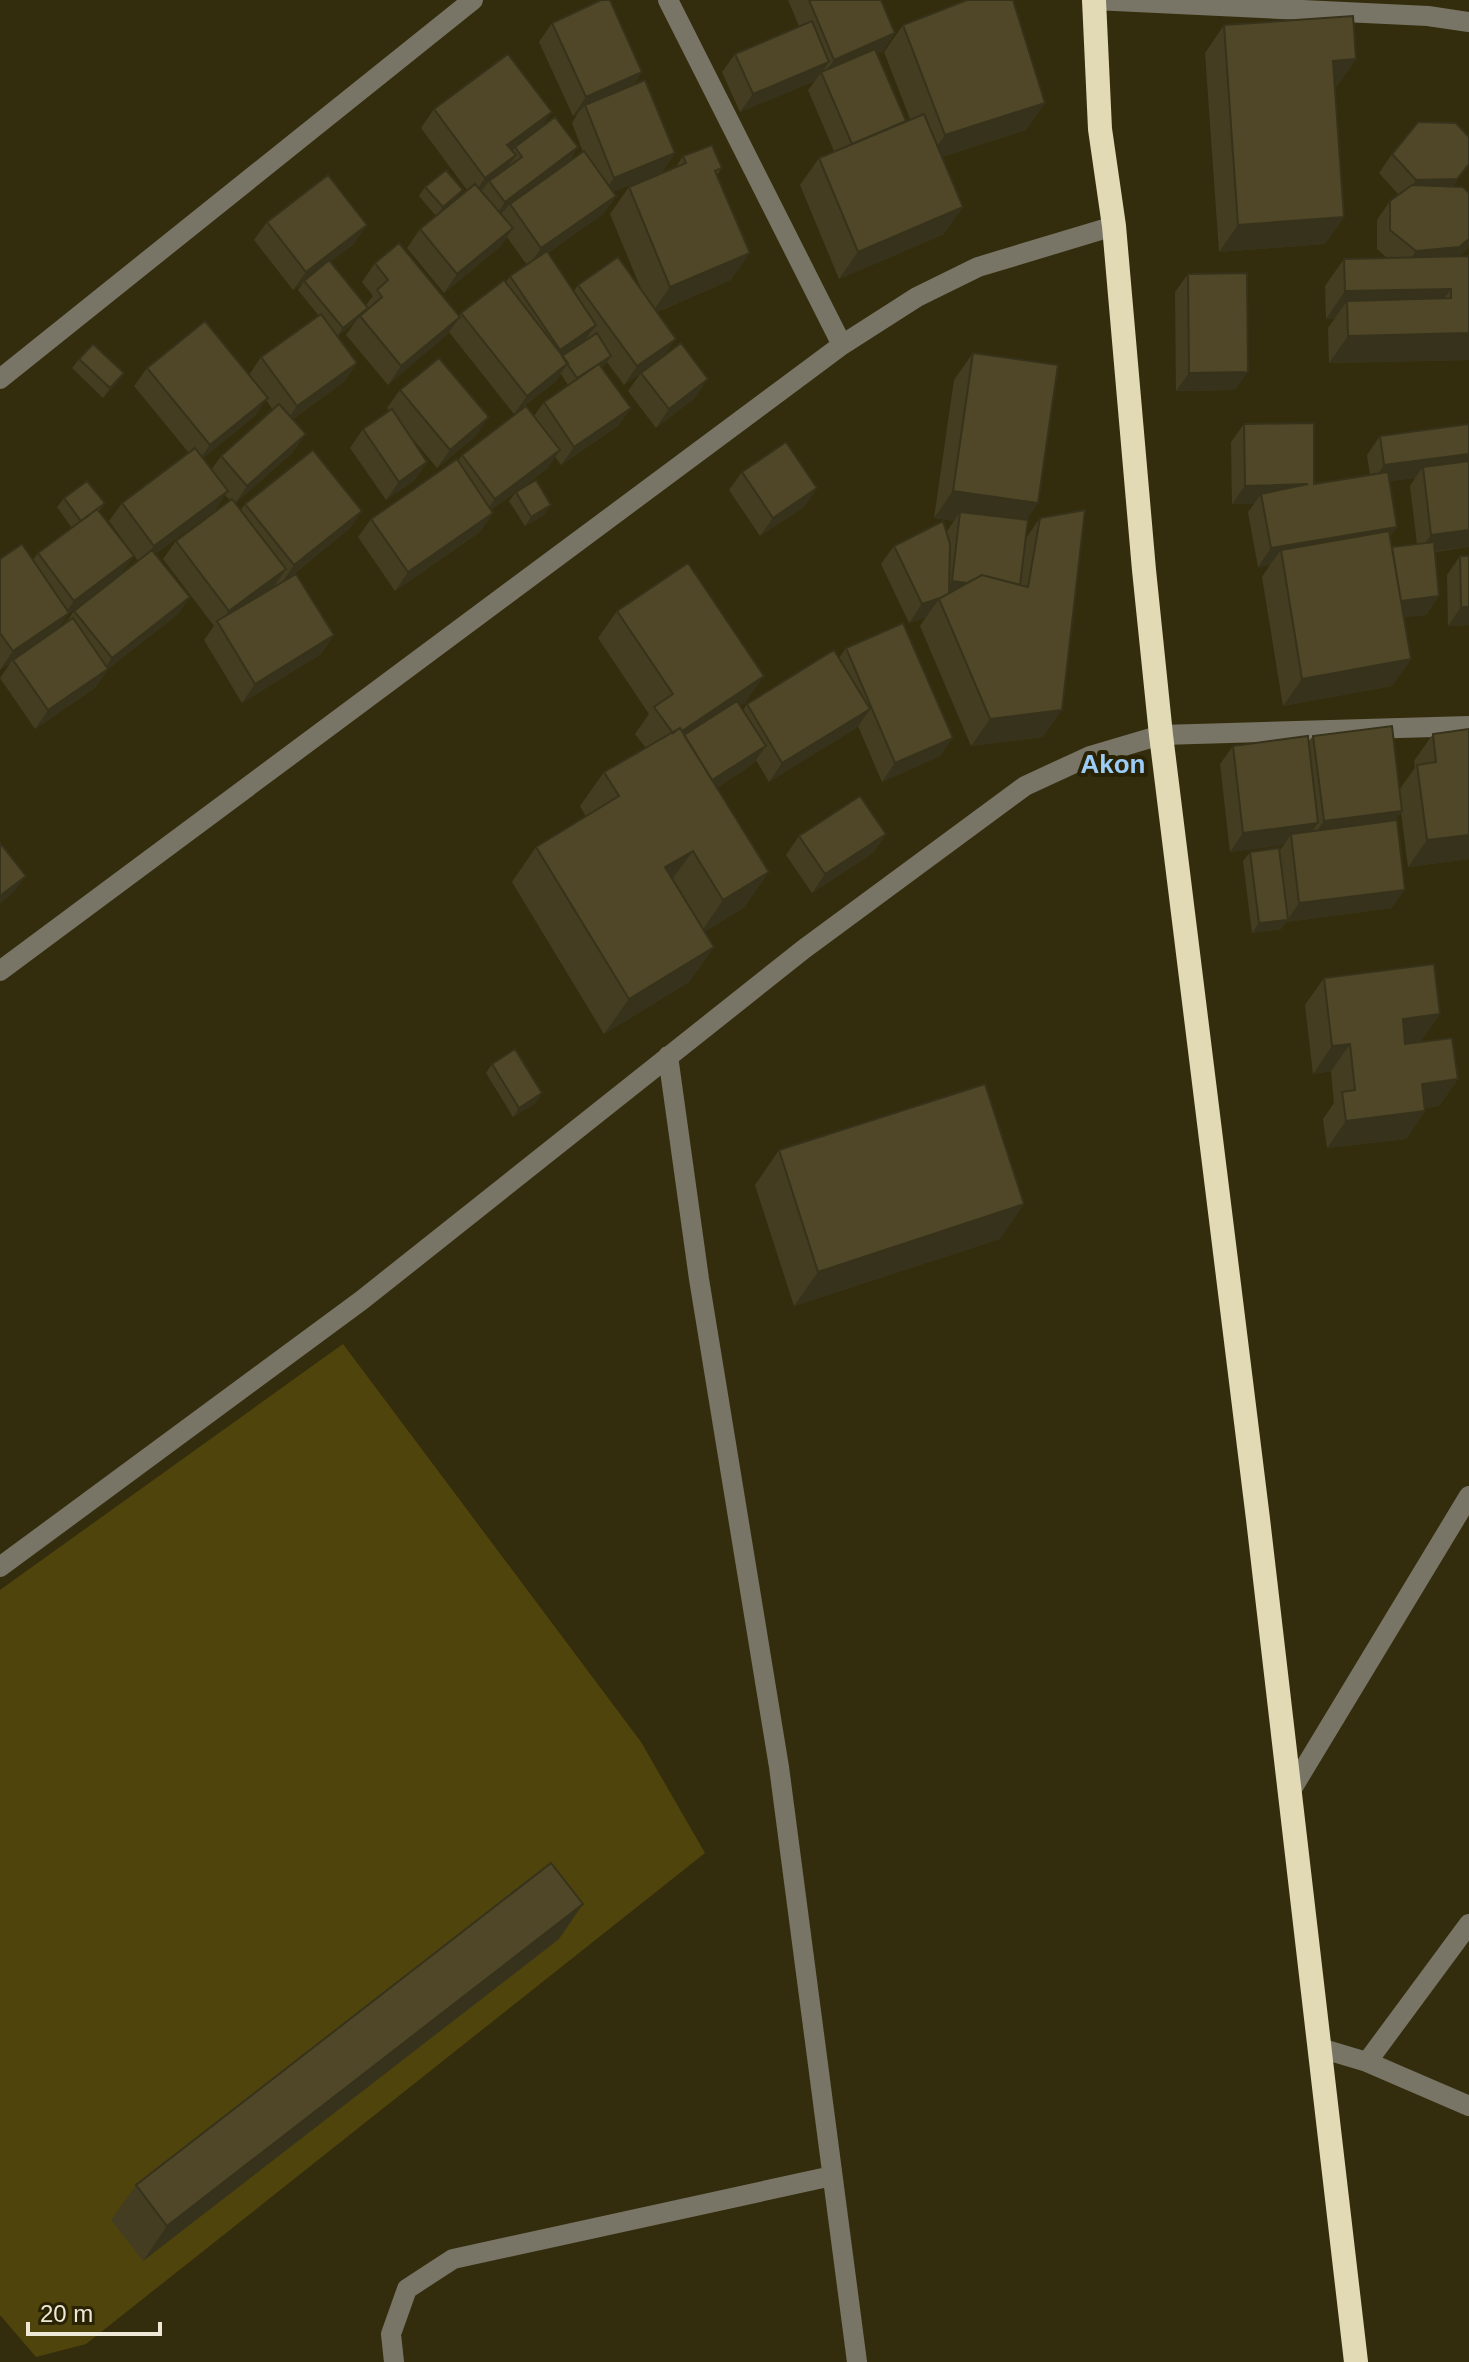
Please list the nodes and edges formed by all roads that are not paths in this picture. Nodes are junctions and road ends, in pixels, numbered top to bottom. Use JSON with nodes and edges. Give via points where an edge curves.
{"nodes":[{"id":1,"x":473,"y":0,"type":"edge"},
{"id":2,"x":668,"y":0,"type":"edge"},
{"id":3,"x":1094,"y":0,"type":"edge"},
{"id":4,"x":1469,"y":22,"type":"edge"},
{"id":5,"x":1114,"y":226,"type":"junction"},
{"id":6,"x":842,"y":345,"type":"junction"},
{"id":7,"x":0,"y":379,"type":"edge"},
{"id":8,"x":1469,"y":726,"type":"edge"},
{"id":9,"x":1161,"y":735,"type":"junction"},
{"id":10,"x":0,"y":971,"type":"edge"},
{"id":11,"x":668,"y":1056,"type":"junction"},
{"id":12,"x":1469,"y":1496,"type":"edge"},
{"id":13,"x":0,"y":1567,"type":"edge"},
{"id":14,"x":1290,"y":1792,"type":"junction"},
{"id":15,"x":1469,"y":1924,"type":"edge"},
{"id":16,"x":1320,"y":2048,"type":"junction"},
{"id":17,"x":1367,"y":2062,"type":"junction"},
{"id":18,"x":1469,"y":2106,"type":"edge"},
{"id":19,"x":832,"y":2176,"type":"junction"},
{"id":20,"x":394,"y":2362,"type":"edge"},
{"id":21,"x":857,"y":2362,"type":"edge"},
{"id":22,"x":1356,"y":2362,"type":"edge"}],
"edges":[{"from":1,"to":7,"type":"street"},
{"from":2,"to":6,"type":"street"},
{"from":3,"to":4,"type":"street"},
{"from":3,"to":5,"type":"highway","via":[[1100,129]]},
{"from":5,"to":6,"type":"street","via":[[978,267],[917,297]]},
{"from":5,"to":9,"type":"highway"},
{"from":6,"to":10,"type":"street"},
{"from":8,"to":9,"type":"street"},
{"from":9,"to":11,"type":"street","via":[[1090,756],[1025,786]]},
{"from":9,"to":14,"type":"highway"},
{"from":11,"to":13,"type":"street","via":[[362,1300]]},
{"from":11,"to":19,"type":"street","via":[[701,1295],[779,1767]]},
{"from":12,"to":14,"type":"street"},
{"from":14,"to":16,"type":"highway"},
{"from":15,"to":17,"type":"street"},
{"from":16,"to":17,"type":"street"},
{"from":16,"to":22,"type":"highway"},
{"from":17,"to":18,"type":"street"},
{"from":19,"to":20,"type":"street","via":[[453,2259],[407,2289],[391,2334]]},
{"from":19,"to":21,"type":"street"}]}
